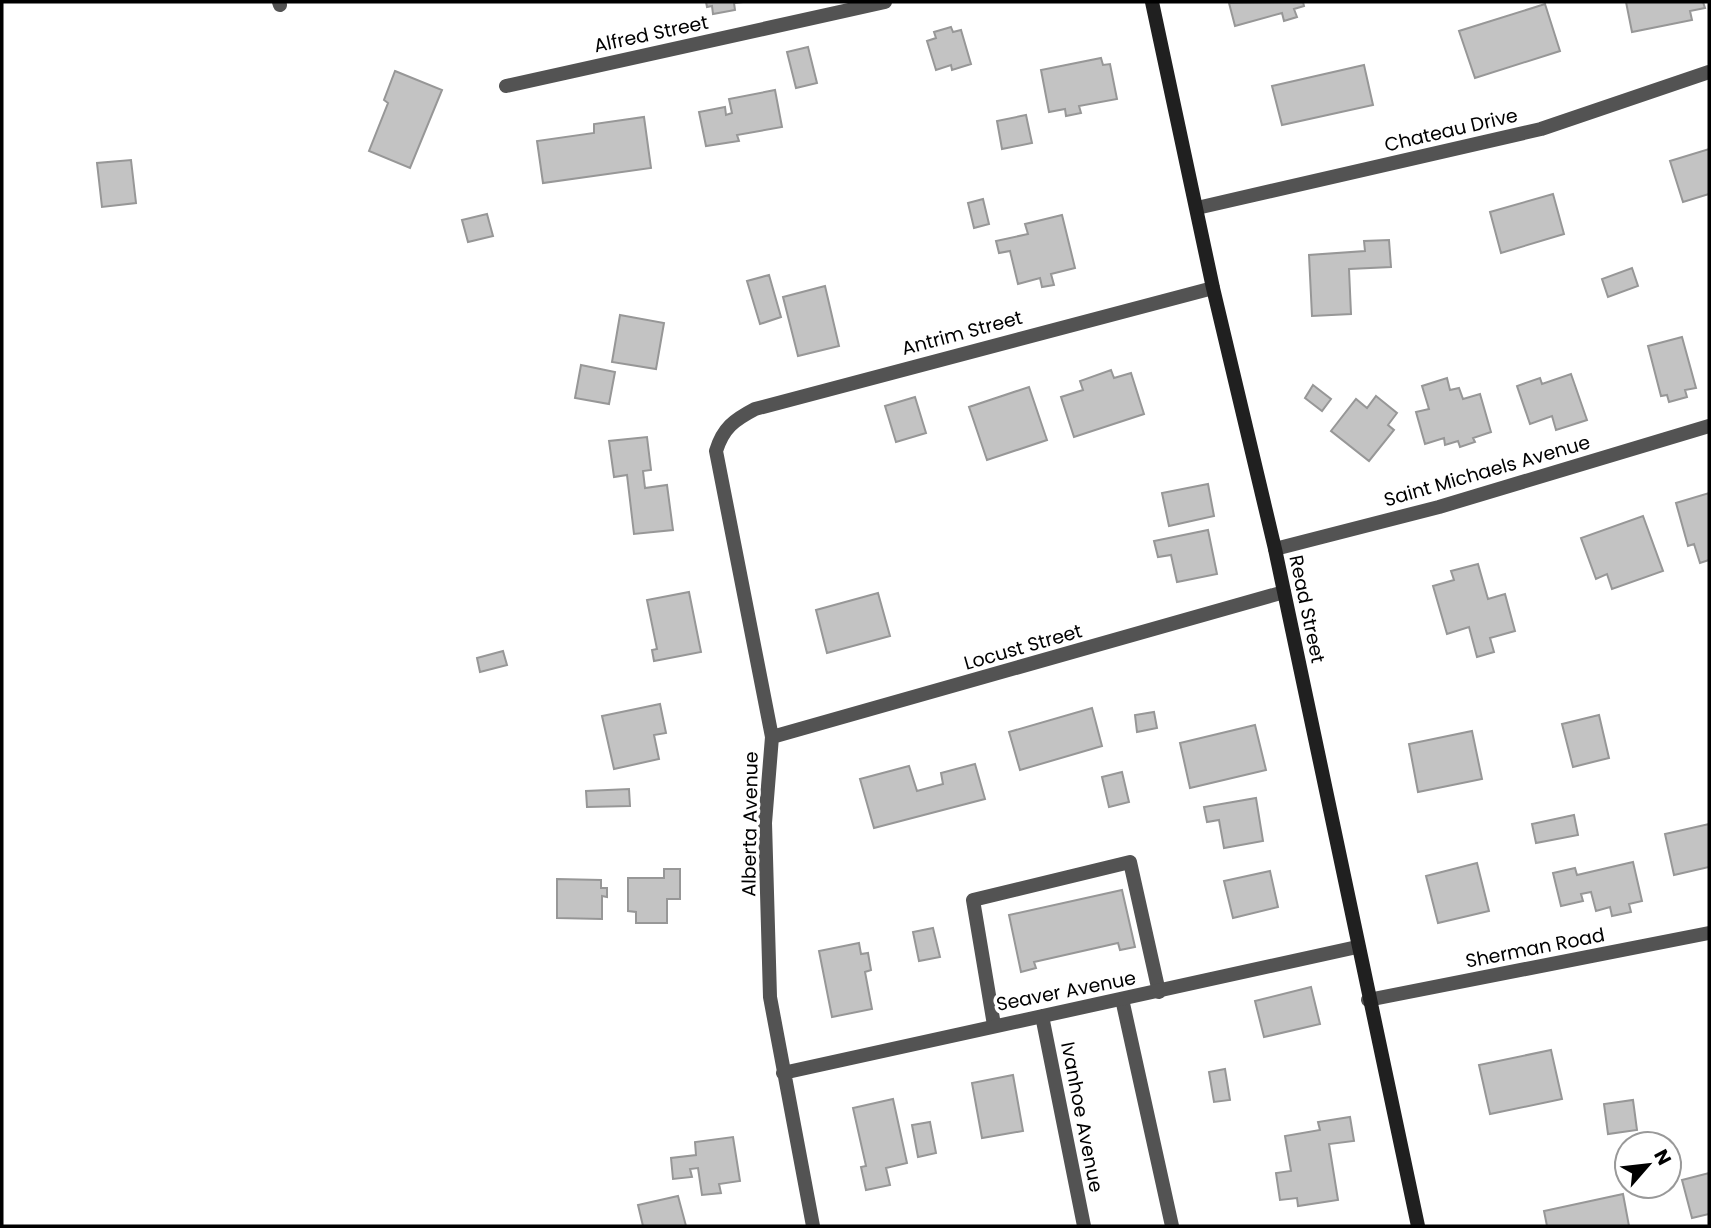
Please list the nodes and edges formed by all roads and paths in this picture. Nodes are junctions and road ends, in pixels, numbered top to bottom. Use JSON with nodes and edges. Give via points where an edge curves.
{"nodes":[{"id":1,"x":885,"y":2,"type":"edge"},
{"id":2,"x":1152,"y":2,"type":"edge"},
{"id":3,"x":1709,"y":72,"type":"edge"},
{"id":4,"x":506,"y":86,"type":"dead end"},
{"id":5,"x":1197,"y":208,"type":"junction"},
{"id":6,"x":1213,"y":288,"type":"junction"},
{"id":7,"x":1709,"y":426,"type":"edge"},
{"id":8,"x":727,"y":427,"type":"joint"},
{"id":9,"x":1275,"y":549,"type":"junction"},
{"id":10,"x":1284,"y":592,"type":"junction"},
{"id":11,"x":772,"y":737,"type":"junction"},
{"id":12,"x":1709,"y":933,"type":"edge"},
{"id":13,"x":1357,"y":947,"type":"junction"},
{"id":14,"x":1159,"y":992,"type":"junction"},
{"id":15,"x":1122,"y":999,"type":"junction"},
{"id":16,"x":1368,"y":1000,"type":"junction"},
{"id":17,"x":1042,"y":1016,"type":"junction"},
{"id":18,"x":994,"y":1025,"type":"junction"},
{"id":19,"x":783,"y":1073,"type":"junction"},
{"id":20,"x":813,"y":1226,"type":"edge"},
{"id":21,"x":1084,"y":1226,"type":"edge"},
{"id":22,"x":1172,"y":1226,"type":"edge"},
{"id":23,"x":1418,"y":1226,"type":"edge"}],
"edges":[{"from":1,"to":4,"type":"street","name":"Alfred Street"},
{"from":2,"to":5,"type":"main road","name":"Read Street"},
{"from":3,"to":5,"type":"street","name":"Chateau Drive","via":[[1541,129]]},
{"from":5,"to":6,"type":"main road","name":"Read Street"},
{"from":6,"to":8,"type":"street","name":"Antrim Street","via":[[755,408]]},
{"from":6,"to":9,"type":"main road","name":"Read Street"},
{"from":7,"to":9,"type":"street","name":"Saint Michaels Avenue","via":[[1439,507]]},
{"from":8,"to":11,"type":"street","name":"Alberta Avenue","via":[[716,451]]},
{"from":9,"to":10,"type":"main road","name":"Read Street"},
{"from":10,"to":11,"type":"street","name":"Locust Street"},
{"from":10,"to":13,"type":"main road","name":"Read Street"},
{"from":11,"to":19,"type":"street","name":"Alberta Avenue","via":[[765,823],[770,997]]},
{"from":12,"to":16,"type":"street","name":"Sherman Road"},
{"from":13,"to":14,"type":"street","name":"Seaver Avenue"},
{"from":13,"to":16,"type":"main road","name":"Read Street"},
{"from":14,"to":15,"type":"street","name":"Seaver Avenue"},
{"from":14,"to":18,"type":"street","via":[[1130,862],[973,900]]},
{"from":15,"to":17,"type":"street","name":"Seaver Avenue"},
{"from":15,"to":22,"type":"street"},
{"from":16,"to":23,"type":"main road","name":"Read Street"},
{"from":17,"to":18,"type":"street","name":"Seaver Avenue"},
{"from":17,"to":21,"type":"street","name":"Ivanhoe Avenue"},
{"from":18,"to":19,"type":"street","name":"Seaver Avenue"},
{"from":19,"to":20,"type":"street","name":"Alberta Avenue"}]}
